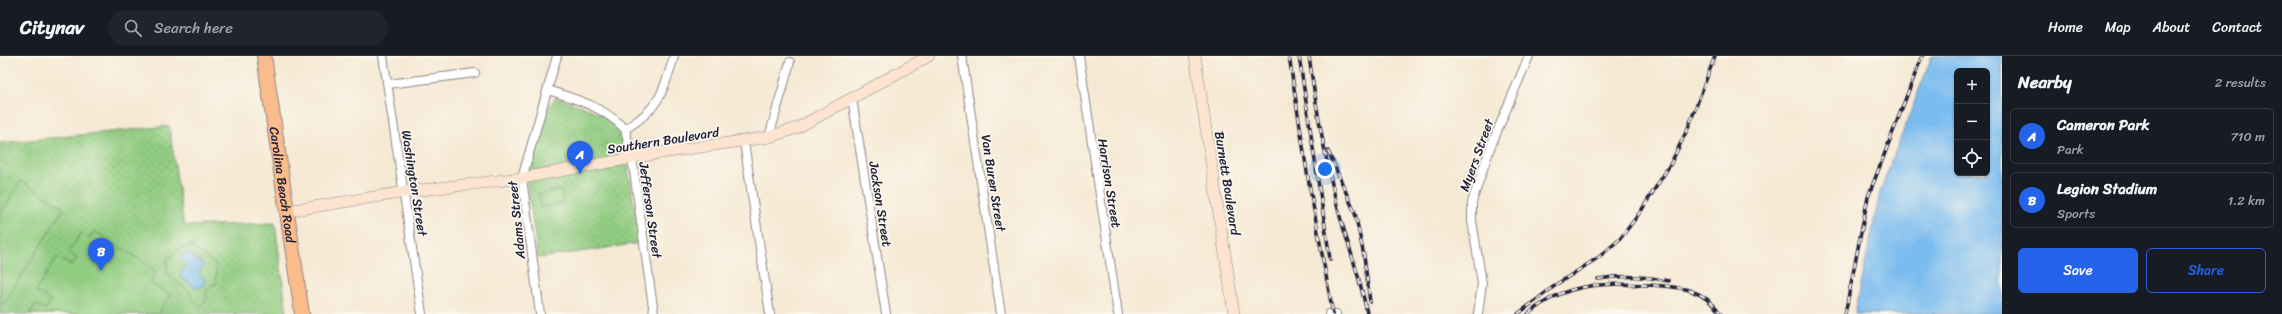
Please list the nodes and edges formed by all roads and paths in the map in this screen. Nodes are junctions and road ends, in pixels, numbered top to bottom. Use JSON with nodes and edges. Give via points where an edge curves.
{"nodes":[{"id":1,"x":264,"y":56,"type":"edge"},
{"id":2,"x":383,"y":56,"type":"edge"},
{"id":3,"x":557,"y":56,"type":"edge"},
{"id":4,"x":674,"y":56,"type":"edge"},
{"id":5,"x":929,"y":56,"type":"edge"},
{"id":6,"x":962,"y":56,"type":"edge"},
{"id":7,"x":1079,"y":56,"type":"edge"},
{"id":8,"x":1195,"y":56,"type":"edge"},
{"id":9,"x":1529,"y":56,"type":"edge"},
{"id":10,"x":790,"y":62,"type":"dead end"},
{"id":11,"x":475,"y":73,"type":"dead end"},
{"id":12,"x":388,"y":84,"type":"junction"},
{"id":13,"x":548,"y":90,"type":"junction"},
{"id":14,"x":852,"y":98,"type":"junction"},
{"id":15,"x":625,"y":129,"type":"junction"},
{"id":16,"x":769,"y":138,"type":"junction"},
{"id":17,"x":744,"y":142,"type":"junction"},
{"id":18,"x":632,"y":157,"type":"junction"},
{"id":19,"x":522,"y":178,"type":"junction"},
{"id":20,"x":405,"y":192,"type":"junction"},
{"id":21,"x":288,"y":211,"type":"junction"},
{"id":22,"x":302,"y":314,"type":"edge"},
{"id":23,"x":422,"y":314,"type":"edge"},
{"id":24,"x":540,"y":314,"type":"edge"},
{"id":25,"x":654,"y":314,"type":"edge"},
{"id":26,"x":770,"y":314,"type":"edge"},
{"id":27,"x":886,"y":314,"type":"edge"},
{"id":28,"x":1001,"y":314,"type":"edge"},
{"id":29,"x":1118,"y":314,"type":"edge"},
{"id":30,"x":1234,"y":314,"type":"edge"},
{"id":31,"x":1329,"y":314,"type":"edge"},
{"id":32,"x":1336,"y":314,"type":"edge"},
{"id":33,"x":1478,"y":314,"type":"edge"}],
"edges":[{"from":1,"to":21,"type":"highway","name":"Carolina Beach Road"},
{"from":2,"to":12,"type":"street","name":"Washington Street"},
{"from":3,"to":13,"type":"street","name":"Adams Street"},
{"from":4,"to":15,"type":"street","via":[[656,106],[642,120]]},
{"from":5,"to":14,"type":"street","name":"Southern Boulevard"},
{"from":6,"to":28,"type":"street","name":"Van Buren Street"},
{"from":7,"to":29,"type":"street","name":"Harrison Street"},
{"from":8,"to":30,"type":"street","name":"Burnett Boulevard"},
{"from":9,"to":33,"type":"street","name":"Myers Street","via":[[1490,148],[1472,202],[1472,221],[1482,283]]},
{"from":10,"to":16,"type":"street"},
{"from":11,"to":12,"type":"street"},
{"from":12,"to":20,"type":"street","name":"Washington Street"},
{"from":13,"to":15,"type":"street","via":[[598,108],[612,116]]},
{"from":13,"to":19,"type":"street","name":"Adams Street"},
{"from":14,"to":16,"type":"street","name":"Southern Boulevard","via":[[797,128]]},
{"from":14,"to":27,"type":"street","name":"Jackson Street"},
{"from":15,"to":18,"type":"street","name":"Jefferson Street"},
{"from":16,"to":17,"type":"street","name":"Southern Boulevard"},
{"from":17,"to":18,"type":"street","name":"Southern Boulevard"},
{"from":17,"to":26,"type":"street"},
{"from":18,"to":19,"type":"street","name":"Southern Boulevard"},
{"from":18,"to":25,"type":"street","name":"Jefferson Street"},
{"from":19,"to":20,"type":"street","name":"Southern Boulevard"},
{"from":19,"to":24,"type":"street","name":"Adams Street"},
{"from":20,"to":21,"type":"street","name":"Southern Boulevard"},
{"from":20,"to":23,"type":"street","name":"Washington Street"},
{"from":21,"to":22,"type":"highway","name":"Carolina Beach Road"},
{"from":31,"to":32,"type":"street"}]}
